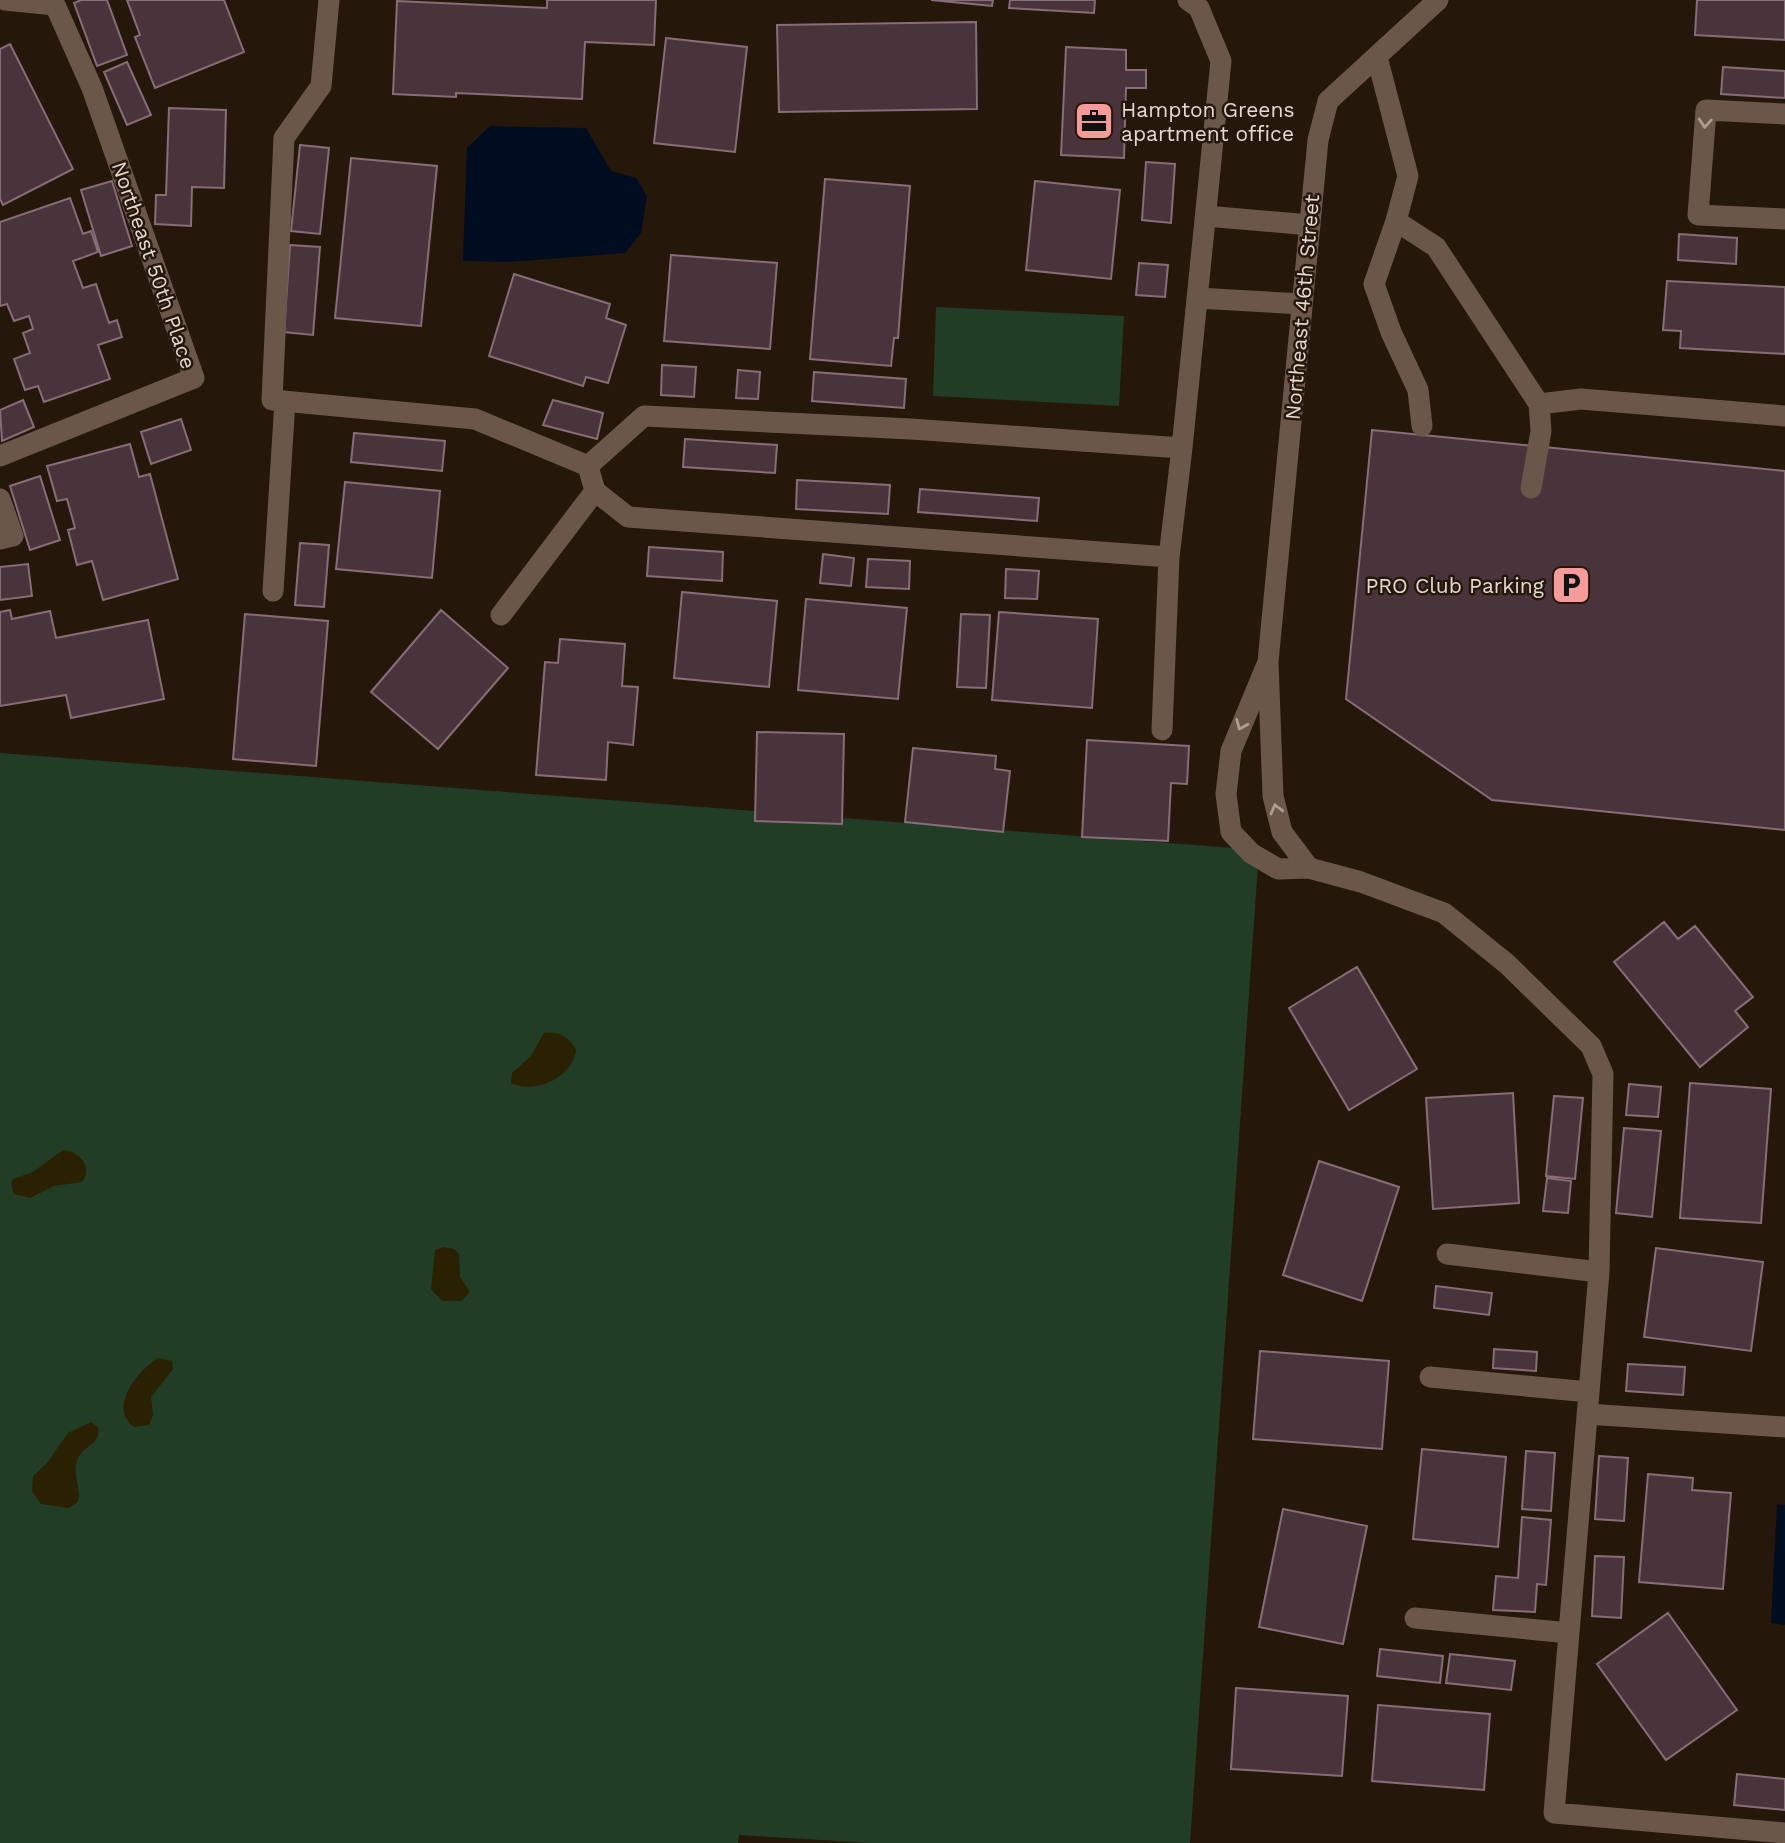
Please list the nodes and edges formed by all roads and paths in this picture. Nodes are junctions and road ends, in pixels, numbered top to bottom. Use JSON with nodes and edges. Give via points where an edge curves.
{"nodes":[{"id":1,"x":5,"y":0,"type":"edge"},
{"id":2,"x":329,"y":0,"type":"edge"},
{"id":3,"x":1188,"y":0,"type":"edge"},
{"id":4,"x":1438,"y":0,"type":"edge"},
{"id":5,"x":1377,"y":57,"type":"junction"},
{"id":6,"x":1785,"y":114,"type":"edge"},
{"id":7,"x":1206,"y":216,"type":"junction"},
{"id":8,"x":1785,"y":219,"type":"edge"},
{"id":9,"x":1396,"y":221,"type":"junction"},
{"id":10,"x":1310,"y":225,"type":"junction"},
{"id":11,"x":1198,"y":298,"type":"junction"},
{"id":12,"x":1302,"y":304,"type":"junction"},
{"id":13,"x":285,"y":401,"type":"junction"},
{"id":14,"x":1539,"y":404,"type":"junction"},
{"id":15,"x":1785,"y":416,"type":"edge"},
{"id":16,"x":1422,"y":426,"type":"dead end"},
{"id":17,"x":1182,"y":448,"type":"junction"},
{"id":18,"x":0,"y":456,"type":"edge"},
{"id":19,"x":588,"y":466,"type":"junction"},
{"id":20,"x":1531,"y":488,"type":"dead end"},
{"id":21,"x":595,"y":492,"type":"junction"},
{"id":22,"x":0,"y":499,"type":"edge"},
{"id":23,"x":0,"y":539,"type":"edge"},
{"id":24,"x":1170,"y":557,"type":"junction"},
{"id":25,"x":273,"y":591,"type":"dead end"},
{"id":26,"x":501,"y":615,"type":"dead end"},
{"id":27,"x":1268,"y":662,"type":"junction"},
{"id":28,"x":1162,"y":730,"type":"dead end"},
{"id":29,"x":1309,"y":868,"type":"junction"},
{"id":30,"x":1447,"y":1254,"type":"dead end"},
{"id":31,"x":1599,"y":1272,"type":"junction"},
{"id":32,"x":1430,"y":1377,"type":"dead end"},
{"id":33,"x":1589,"y":1392,"type":"junction"},
{"id":34,"x":1587,"y":1414,"type":"junction"},
{"id":35,"x":1785,"y":1427,"type":"edge"},
{"id":36,"x":1415,"y":1618,"type":"dead end"},
{"id":37,"x":1569,"y":1633,"type":"junction"},
{"id":38,"x":1785,"y":1833,"type":"edge"}],
"edges":[{"from":1,"to":18,"type":"street","name":"Northeast 50th Place","via":[[55,5],[92,88],[194,377]]},
{"from":2,"to":13,"type":"street","via":[[321,86],[284,138],[272,400]]},
{"from":3,"to":7,"type":"street","via":[[1199,8],[1221,61]]},
{"from":4,"to":5,"type":"street","name":"Northeast 46th Street"},
{"from":5,"to":9,"type":"street","via":[[1408,176]]},
{"from":5,"to":10,"type":"street","name":"Northeast 46th Street","via":[[1328,101],[1318,140]]},
{"from":6,"to":8,"type":"street","one_way":true,"via":[[1706,110],[1698,215]]},
{"from":7,"to":10,"type":"street"},
{"from":7,"to":11,"type":"street"},
{"from":9,"to":14,"type":"street","via":[[1436,247]]},
{"from":9,"to":16,"type":"street","via":[[1374,284],[1418,390]]},
{"from":10,"to":12,"type":"street","name":"Northeast 46th Street"},
{"from":11,"to":12,"type":"street"},
{"from":11,"to":17,"type":"street"},
{"from":12,"to":27,"type":"street","name":"Northeast 46th Street"},
{"from":13,"to":19,"type":"street","via":[[475,419]]},
{"from":13,"to":25,"type":"street"},
{"from":14,"to":15,"type":"street","via":[[1581,399]]},
{"from":14,"to":20,"type":"street","via":[[1541,430]]},
{"from":17,"to":19,"type":"street","via":[[644,416]]},
{"from":17,"to":24,"type":"street"},
{"from":19,"to":21,"type":"street"},
{"from":21,"to":24,"type":"street","via":[[628,517]]},
{"from":21,"to":26,"type":"street"},
{"from":22,"to":23,"type":"street","via":[[13,536]]},
{"from":24,"to":28,"type":"street"},
{"from":29,"to":27,"type":"street","name":"Northeast 46th Street","one_way":true,"via":[[1282,832],[1273,796]]},
{"from":27,"to":29,"type":"street","name":"Northeast 46th Street","one_way":true,"via":[[1231,751],[1226,794],[1231,832],[1251,853],[1278,869]]},
{"from":29,"to":31,"type":"street","via":[[1444,913],[1507,964],[1591,1046],[1603,1074]]},
{"from":30,"to":31,"type":"street"},
{"from":31,"to":33,"type":"street"},
{"from":32,"to":33,"type":"street"},
{"from":33,"to":34,"type":"street"},
{"from":34,"to":35,"type":"street"},
{"from":34,"to":37,"type":"street"},
{"from":36,"to":37,"type":"street"},
{"from":37,"to":38,"type":"street","via":[[1554,1813]]}]}
